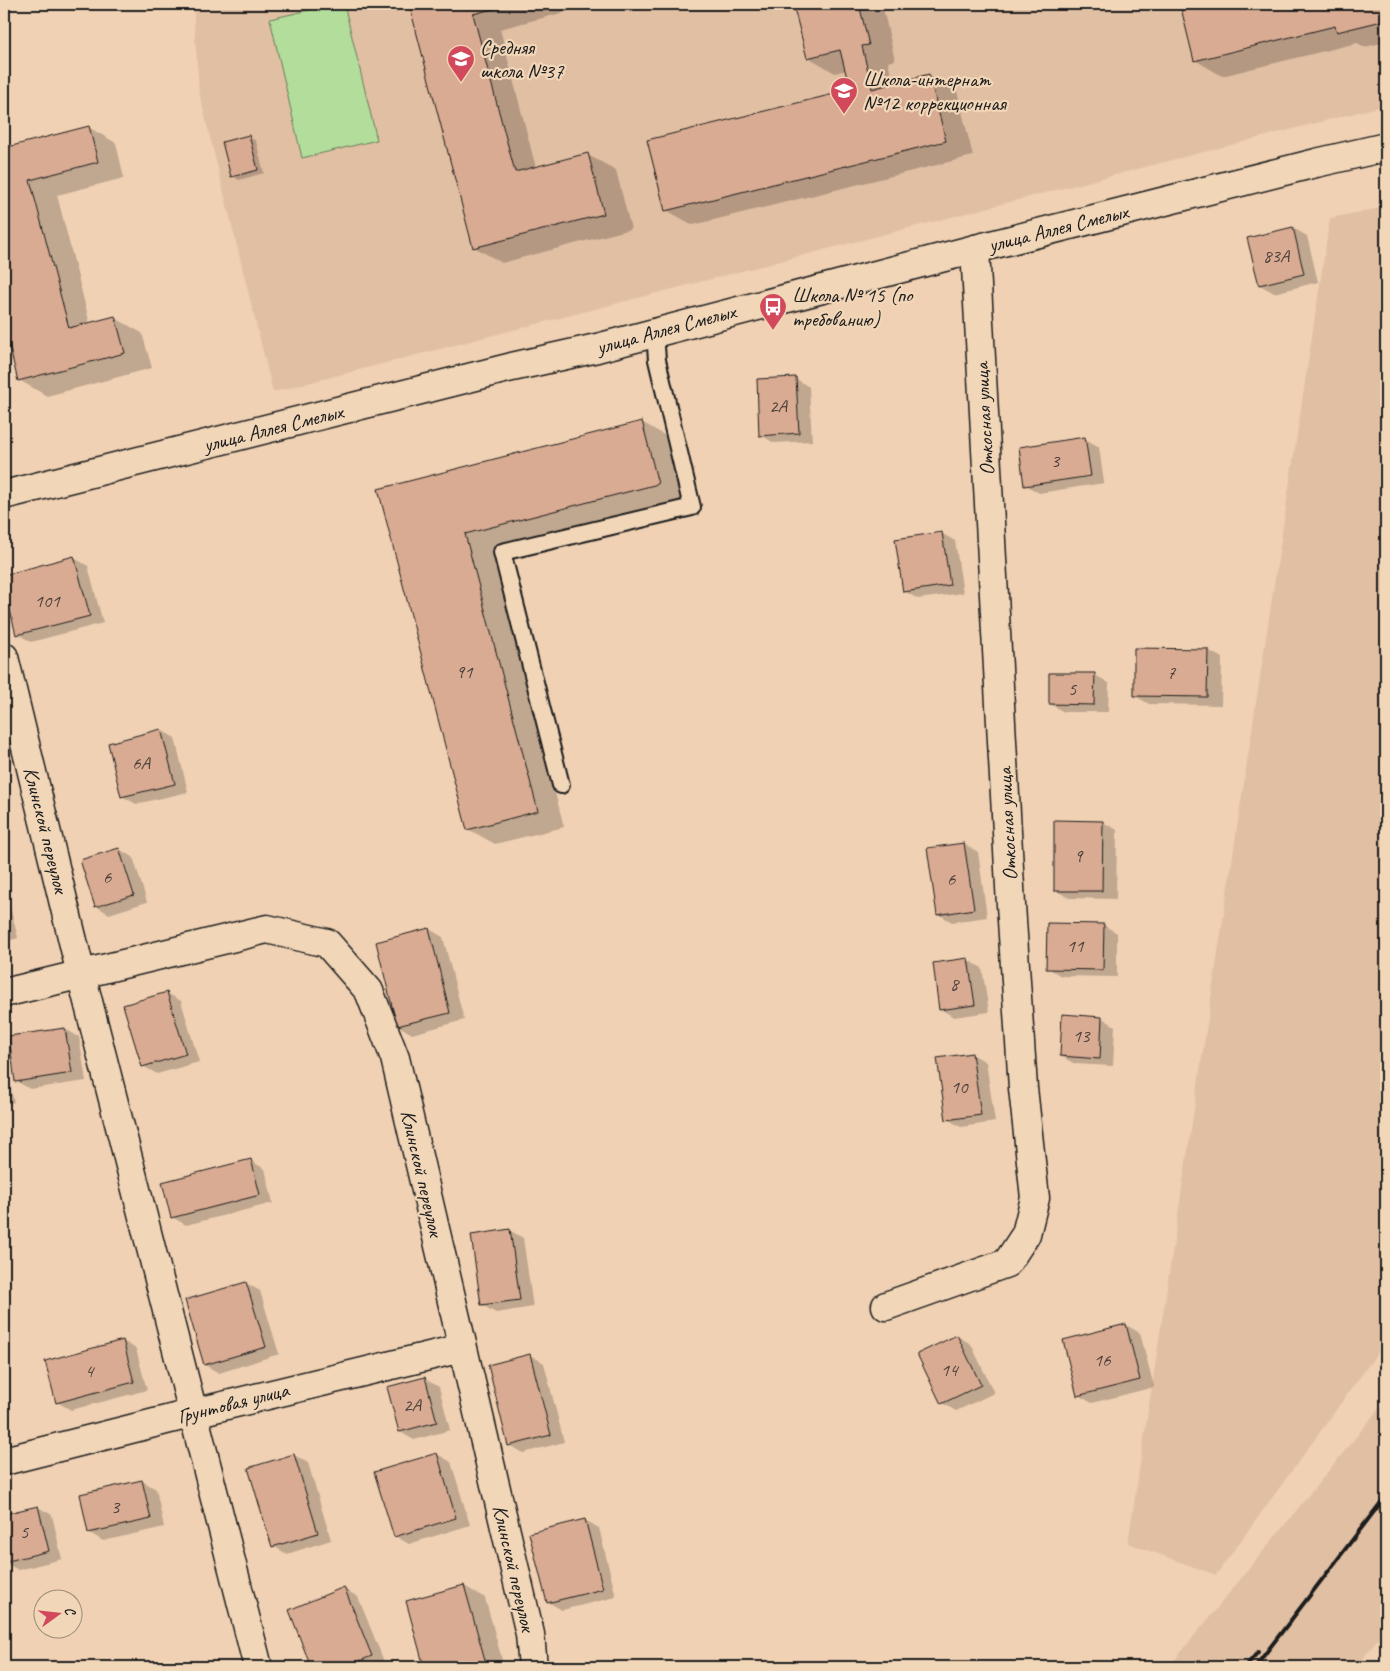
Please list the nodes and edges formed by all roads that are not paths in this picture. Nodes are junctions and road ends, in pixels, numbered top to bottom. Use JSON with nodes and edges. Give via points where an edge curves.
{"nodes":[{"id":1,"x":1386,"y":147,"type":"edge"},
{"id":2,"x":974,"y":249,"type":"junction"},
{"id":3,"x":655,"y":332,"type":"junction"},
{"id":4,"x":4,"y":495,"type":"edge"},
{"id":5,"x":4,"y":657,"type":"edge"},
{"id":6,"x":561,"y":785,"type":"dead end"},
{"id":7,"x":82,"y":974,"type":"junction"},
{"id":8,"x":4,"y":993,"type":"edge"},
{"id":9,"x":886,"y":1306,"type":"dead end"},
{"id":10,"x":462,"y":1348,"type":"junction"},
{"id":11,"x":194,"y":1413,"type":"junction"},
{"id":12,"x":4,"y":1461,"type":"edge"},
{"id":13,"x":258,"y":1667,"type":"edge"},
{"id":14,"x":532,"y":1667,"type":"edge"}],
"edges":[{"from":1,"to":2,"type":"street","name":"улица Аллея Смелых"},
{"from":2,"to":3,"type":"street","name":"улица Аллея Смелых"},
{"from":2,"to":9,"type":"street","name":"Откосная улица","via":[[1013,934],[1023,1088],[1035,1198],[1026,1234],[1007,1263]]},
{"from":3,"to":4,"type":"street","name":"улица Аллея Смелых"},
{"from":3,"to":6,"type":"lane","via":[[657,360],[692,507],[502,552]]},
{"from":5,"to":7,"type":"street","name":"Клинской переулок"},
{"from":7,"to":8,"type":"street","name":"Клинской переулок"},
{"from":7,"to":10,"type":"street","name":"Клинской переулок","via":[[267,929],[327,943],[369,991],[395,1058]]},
{"from":7,"to":11,"type":"street","name":"Клинской переулок"},
{"from":10,"to":11,"type":"street","name":"Грунтовая улица"},
{"from":10,"to":14,"type":"street","name":"Клинской переулок","via":[[530,1634]]},
{"from":11,"to":12,"type":"street","name":"Грунтовая улица"},
{"from":11,"to":13,"type":"street","name":"Клинской переулок"}]}
